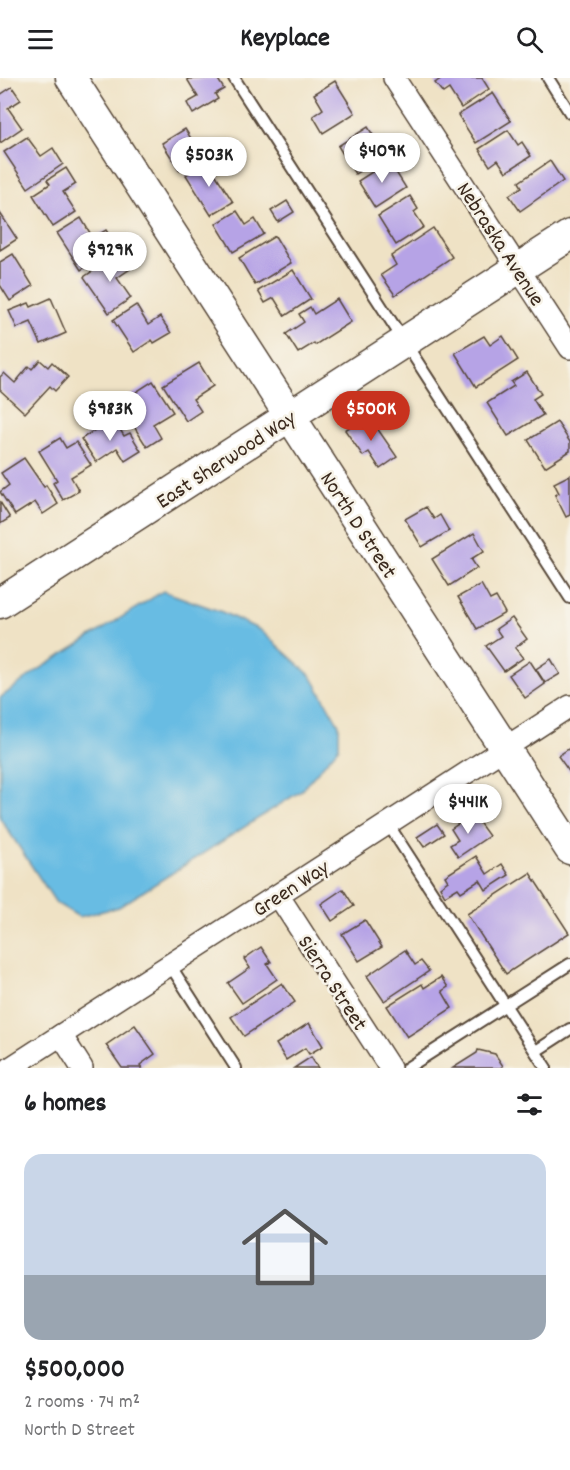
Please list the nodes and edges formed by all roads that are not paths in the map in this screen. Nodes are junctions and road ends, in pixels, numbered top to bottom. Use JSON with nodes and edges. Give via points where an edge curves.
{"nodes":[{"id":1,"x":71,"y":78,"type":"edge"},
{"id":2,"x":234,"y":78,"type":"edge"},
{"id":3,"x":394,"y":78,"type":"edge"},
{"id":4,"x":548,"y":78,"type":"edge"},
{"id":5,"x":570,"y":113,"type":"edge"},
{"id":6,"x":570,"y":235,"type":"edge"},
{"id":7,"x":518,"y":268,"type":"junction"},
{"id":8,"x":404,"y":342,"type":"junction"},
{"id":9,"x":570,"y":348,"type":"edge"},
{"id":10,"x":290,"y":416,"type":"junction"},
{"id":11,"x":570,"y":598,"type":"edge"},
{"id":12,"x":0,"y":603,"type":"edge"},
{"id":13,"x":570,"y":706,"type":"edge"},
{"id":14,"x":505,"y":748,"type":"junction"},
{"id":15,"x":388,"y":824,"type":"junction"},
{"id":16,"x":570,"y":849,"type":"edge"},
{"id":17,"x":278,"y":895,"type":"junction"},
{"id":18,"x":170,"y":965,"type":"junction"},
{"id":19,"x":569,"y":966,"type":"edge"},
{"id":20,"x":506,"y":1005,"type":"junction"},
{"id":21,"x":570,"y":1029,"type":"edge"},
{"id":22,"x":61,"y":1035,"type":"junction"},
{"id":23,"x":536,"y":1051,"type":"junction"},
{"id":24,"x":10,"y":1068,"type":"edge"},
{"id":25,"x":82,"y":1068,"type":"edge"},
{"id":26,"x":236,"y":1068,"type":"edge"},
{"id":27,"x":390,"y":1068,"type":"edge"},
{"id":28,"x":407,"y":1068,"type":"edge"},
{"id":29,"x":546,"y":1068,"type":"edge"}],
"edges":[{"from":1,"to":10,"type":"street","name":"North D Street"},
{"from":2,"to":8,"type":"lane"},
{"from":3,"to":7,"type":"street","name":"Nebraska Avenue"},
{"from":4,"to":5,"type":"lane"},
{"from":6,"to":7,"type":"street","name":"East Sherwood Way"},
{"from":7,"to":8,"type":"street","name":"East Sherwood Way"},
{"from":7,"to":9,"type":"street","name":"Nebraska Avenue"},
{"from":8,"to":10,"type":"street","name":"East Sherwood Way"},
{"from":8,"to":11,"type":"lane"},
{"from":10,"to":12,"type":"street","name":"East Sherwood Way"},
{"from":10,"to":14,"type":"street","name":"North D Street"},
{"from":13,"to":14,"type":"street","name":"Green Way"},
{"from":14,"to":15,"type":"street","name":"Green Way"},
{"from":14,"to":16,"type":"street","name":"North D Street"},
{"from":15,"to":17,"type":"street","name":"Green Way"},
{"from":15,"to":20,"type":"lane"},
{"from":17,"to":18,"type":"street","name":"Green Way"},
{"from":17,"to":27,"type":"street","name":"Sierra Street"},
{"from":18,"to":22,"type":"street","name":"Green Way"},
{"from":18,"to":26,"type":"lane"},
{"from":19,"to":20,"type":"lane"},
{"from":20,"to":23,"type":"lane"},
{"from":20,"to":28,"type":"lane"},
{"from":21,"to":23,"type":"lane"},
{"from":22,"to":24,"type":"street","name":"Green Way"},
{"from":22,"to":25,"type":"street"},
{"from":23,"to":29,"type":"lane"}]}
